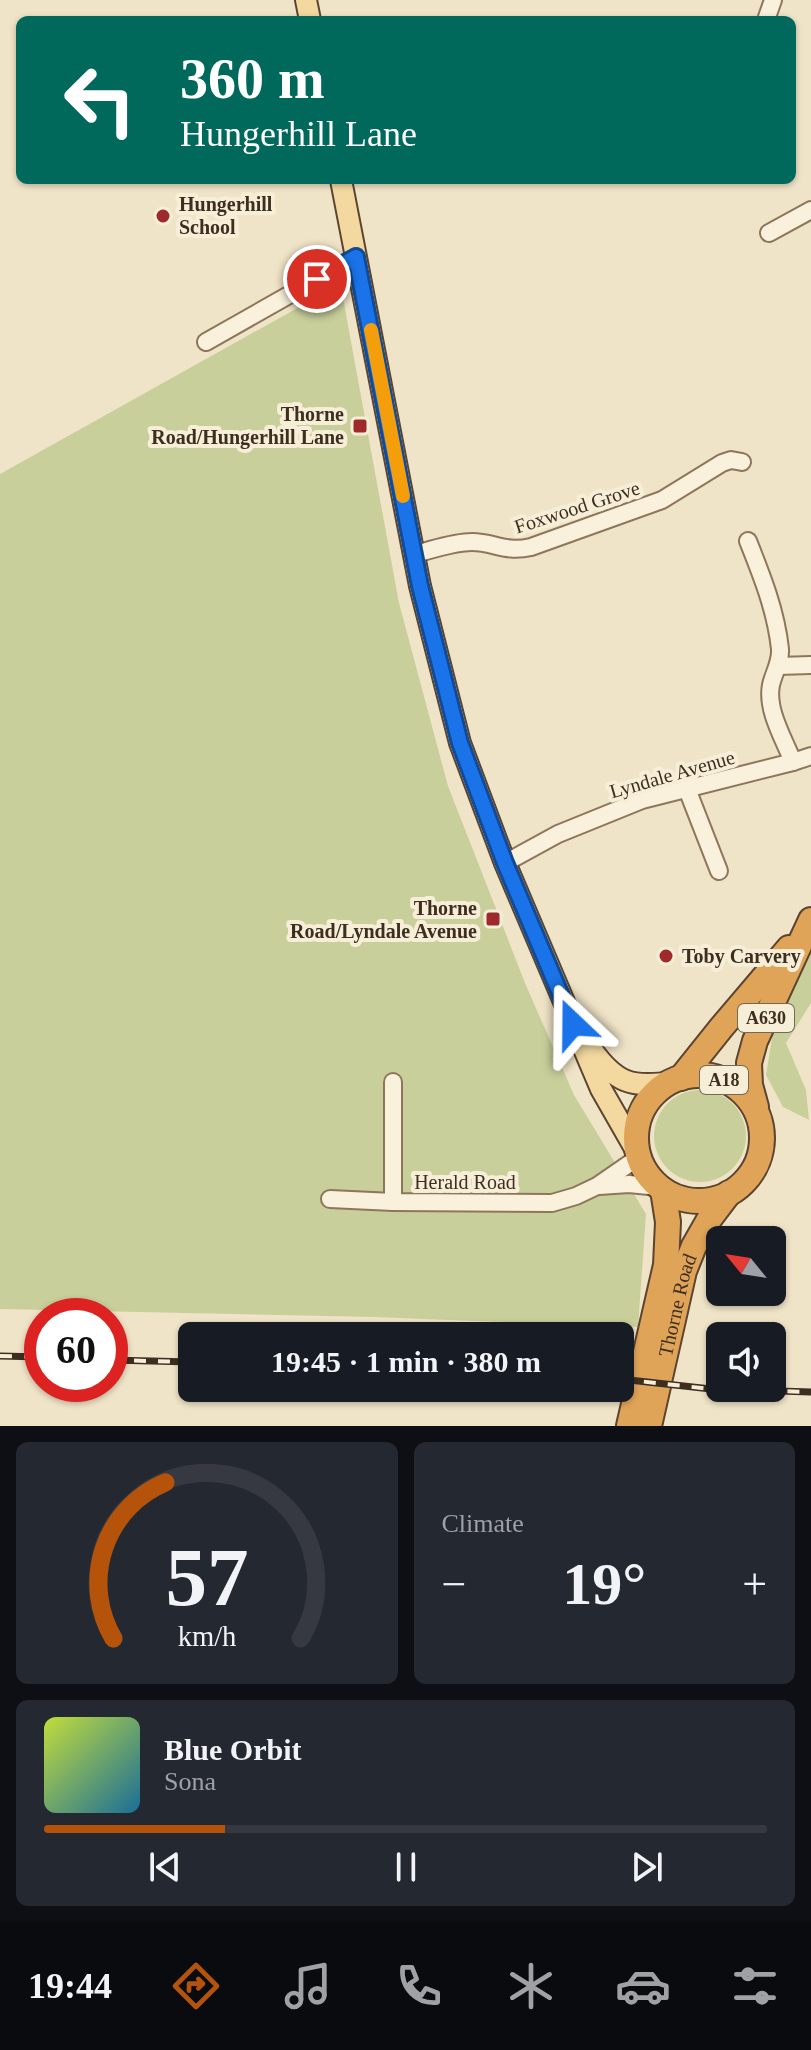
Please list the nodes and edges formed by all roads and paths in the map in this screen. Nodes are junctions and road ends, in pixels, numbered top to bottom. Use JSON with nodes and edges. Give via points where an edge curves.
{"nodes":[{"id":1,"x":342,"y":184,"type":"edge"},
{"id":2,"x":811,"y":210,"type":"edge"},
{"id":3,"x":769,"y":233,"type":"dead end"},
{"id":4,"x":356,"y":257,"type":"junction"},
{"id":5,"x":206,"y":342,"type":"dead end"},
{"id":6,"x":742,"y":462,"type":"dead end"},
{"id":7,"x":748,"y":541,"type":"dead end"},
{"id":8,"x":414,"y":554,"type":"junction"},
{"id":9,"x":811,"y":665,"type":"edge"},
{"id":10,"x":778,"y":666,"type":"junction"},
{"id":11,"x":811,"y":756,"type":"edge"},
{"id":12,"x":793,"y":762,"type":"junction"},
{"id":13,"x":687,"y":789,"type":"junction"},
{"id":14,"x":505,"y":863,"type":"junction"},
{"id":15,"x":719,"y":871,"type":"dead end"},
{"id":16,"x":808,"y":924,"type":"edge"},
{"id":17,"x":573,"y":1024,"type":"junction"},
{"id":18,"x":676,"y":1080,"type":"junction"},
{"id":19,"x":393,"y":1082,"type":"dead end"},
{"id":20,"x":757,"y":1113,"type":"junction"},
{"id":21,"x":638,"y":1154,"type":"junction"},
{"id":22,"x":597,"y":1186,"type":"junction"},
{"id":23,"x":661,"y":1189,"type":"junction"},
{"id":24,"x":729,"y":1193,"type":"junction"},
{"id":25,"x":330,"y":1199,"type":"dead end"},
{"id":26,"x":393,"y":1202,"type":"junction"},
{"id":27,"x":629,"y":1426,"type":"edge"},
{"id":28,"x":649,"y":1426,"type":"edge"}],
"edges":[{"from":1,"to":4,"type":"main road","number":"A18"},
{"from":2,"to":3,"type":"street"},
{"from":4,"to":5,"type":"street"},
{"from":4,"to":8,"type":"main road","number":"A18"},
{"from":6,"to":8,"type":"street","name":"Foxwood Grove","via":[[722,463],[662,500],[531,547],[518,550],[468,542]]},
{"from":7,"to":10,"type":"street","via":[[773,609],[781,653]]},
{"from":8,"to":14,"type":"main road","number":"A18","via":[[460,743]]},
{"from":9,"to":10,"type":"street"},
{"from":10,"to":12,"type":"street","via":[[771,685],[772,709]]},
{"from":11,"to":12,"type":"street","name":"Lyndale Avenue"},
{"from":12,"to":13,"type":"street","name":"Lyndale Avenue"},
{"from":13,"to":14,"type":"street","name":"Lyndale Avenue","via":[[611,811]]},
{"from":13,"to":15,"type":"street"},
{"from":14,"to":17,"type":"main road","number":"A18"},
{"from":16,"to":18,"type":"highway","number":"A630"},
{"from":16,"to":20,"type":"highway","number":"A630","via":[[749,1063]]},
{"from":17,"to":18,"type":"main road","number":"A18","via":[[618,1077],[651,1085]]},
{"from":17,"to":21,"type":"main road","number":"A18","via":[[601,1089]]},
{"from":18,"to":20,"type":"highway","number":"A18","via":[[693,1075],[724,1080],[739,1089]]},
{"from":18,"to":21,"type":"highway","number":"A18","via":[[647,1102],[636,1137]]},
{"from":19,"to":26,"type":"street"},
{"from":20,"to":24,"type":"highway","number":"A18","via":[[760,1153],[751,1173]]},
{"from":21,"to":22,"type":"street","name":"Herald Road"},
{"from":21,"to":23,"type":"highway","number":"A18"},
{"from":22,"to":23,"type":"street","name":"Herald Road"},
{"from":22,"to":26,"type":"street","name":"Herald Road","via":[[552,1203]]},
{"from":23,"to":24,"type":"highway","via":[[696,1201]]},
{"from":23,"to":27,"type":"highway","name":"Thorne Road","number":"A18","via":[[668,1222],[666,1265]]},
{"from":24,"to":28,"type":"highway","name":"Thorne Road","number":"A18","via":[[684,1271]]},
{"from":25,"to":26,"type":"street","name":"Herald Road"}]}
